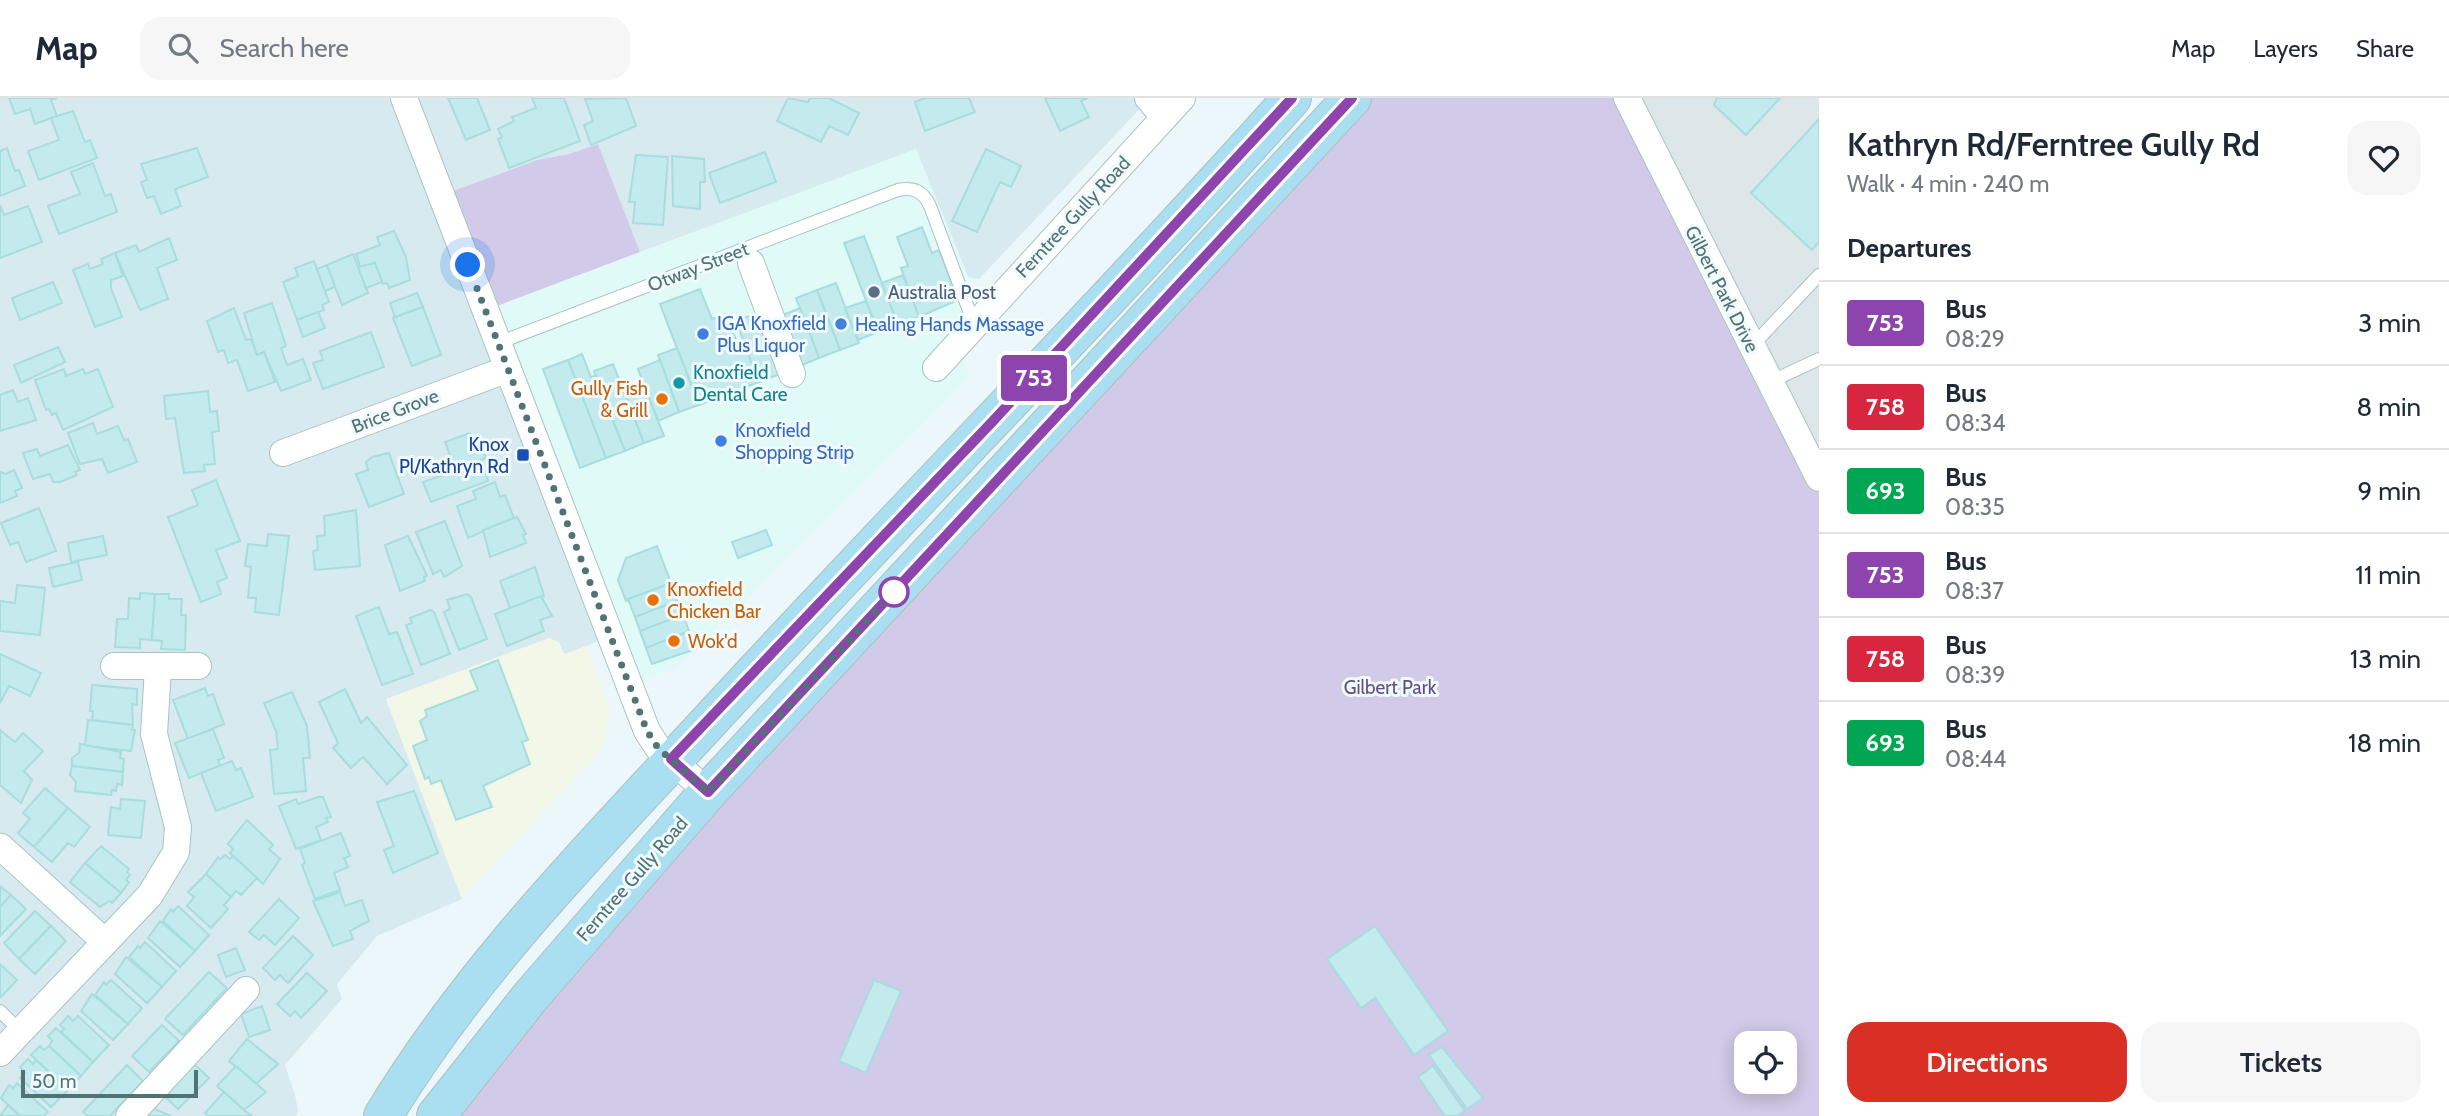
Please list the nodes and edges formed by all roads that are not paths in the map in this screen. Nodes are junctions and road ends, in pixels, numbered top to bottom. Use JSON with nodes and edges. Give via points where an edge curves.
{"nodes":[{"id":1,"x":404,"y":98,"type":"edge"},
{"id":2,"x":1292,"y":98,"type":"edge"},
{"id":3,"x":1352,"y":98,"type":"edge"},
{"id":4,"x":1627,"y":98,"type":"edge"},
{"id":5,"x":1165,"y":104,"type":"edge"},
{"id":6,"x":751,"y":263,"type":"dead end"},
{"id":7,"x":1819,"y":275,"type":"edge"},
{"id":8,"x":974,"y":324,"type":"junction"},
{"id":9,"x":498,"y":343,"type":"junction"},
{"id":10,"x":1752,"y":346,"type":"junction"},
{"id":11,"x":1819,"y":359,"type":"edge"},
{"id":12,"x":936,"y":368,"type":"dead end"},
{"id":13,"x":508,"y":369,"type":"junction"},
{"id":14,"x":792,"y":374,"type":"dead end"},
{"id":15,"x":1770,"y":382,"type":"junction"},
{"id":16,"x":984,"y":431,"type":"junction"},
{"id":17,"x":283,"y":453,"type":"dead end"},
{"id":18,"x":1017,"y":460,"type":"junction"},
{"id":19,"x":1819,"y":478,"type":"edge"},
{"id":20,"x":114,"y":666,"type":"dead end"},
{"id":21,"x":198,"y":666,"type":"dead end"},
{"id":22,"x":158,"y":668,"type":"junction"},
{"id":23,"x":671,"y":759,"type":"junction"},
{"id":24,"x":708,"y":792,"type":"junction"},
{"id":25,"x":1,"y":847,"type":"edge"},
{"id":26,"x":104,"y":941,"type":"junction"},
{"id":27,"x":246,"y":990,"type":"dead end"},
{"id":28,"x":0,"y":1011,"type":"edge"},
{"id":29,"x":20,"y":1031,"type":"junction"},
{"id":30,"x":0,"y":1053,"type":"edge"},
{"id":31,"x":129,"y":1116,"type":"edge"},
{"id":32,"x":383,"y":1116,"type":"edge"},
{"id":33,"x":436,"y":1116,"type":"edge"}],
"edges":[{"from":1,"to":9,"type":"street"},
{"from":2,"to":16,"type":"main road"},
{"from":3,"to":18,"type":"main road","name":"Ferntree Gully Road"},
{"from":4,"to":10,"type":"street","name":"Gilbert Park Drive"},
{"from":5,"to":8,"type":"street","name":"Ferntree Gully Road"},
{"from":6,"to":14,"type":"street"},
{"from":7,"to":10,"type":"lane"},
{"from":8,"to":9,"type":"lane","name":"Otway Street","via":[[927,199],[916,190],[898,190]]},
{"from":8,"to":12,"type":"street","name":"Ferntree Gully Road"},
{"from":9,"to":13,"type":"street"},
{"from":10,"to":15,"type":"street","name":"Gilbert Park Drive"},
{"from":11,"to":15,"type":"lane"},
{"from":13,"to":17,"type":"street","name":"Brice Grove"},
{"from":13,"to":23,"type":"street","via":[[647,731]]},
{"from":15,"to":19,"type":"street","name":"Gilbert Park Drive"},
{"from":16,"to":18,"type":"main road"},
{"from":16,"to":23,"type":"main road"},
{"from":18,"to":24,"type":"main road","name":"Ferntree Gully Road"},
{"from":20,"to":22,"type":"street"},
{"from":21,"to":22,"type":"street"},
{"from":22,"to":26,"type":"street","via":[[154,734],[178,827],[176,852],[161,881]]},
{"from":23,"to":24,"type":"street"},
{"from":23,"to":32,"type":"main road","via":[[478,980]]},
{"from":24,"to":33,"type":"main road","name":"Ferntree Gully Road","via":[[531,996]]},
{"from":25,"to":26,"type":"street"},
{"from":26,"to":29,"type":"street"},
{"from":27,"to":31,"type":"street"},
{"from":28,"to":29,"type":"lane"},
{"from":29,"to":30,"type":"street"}]}
